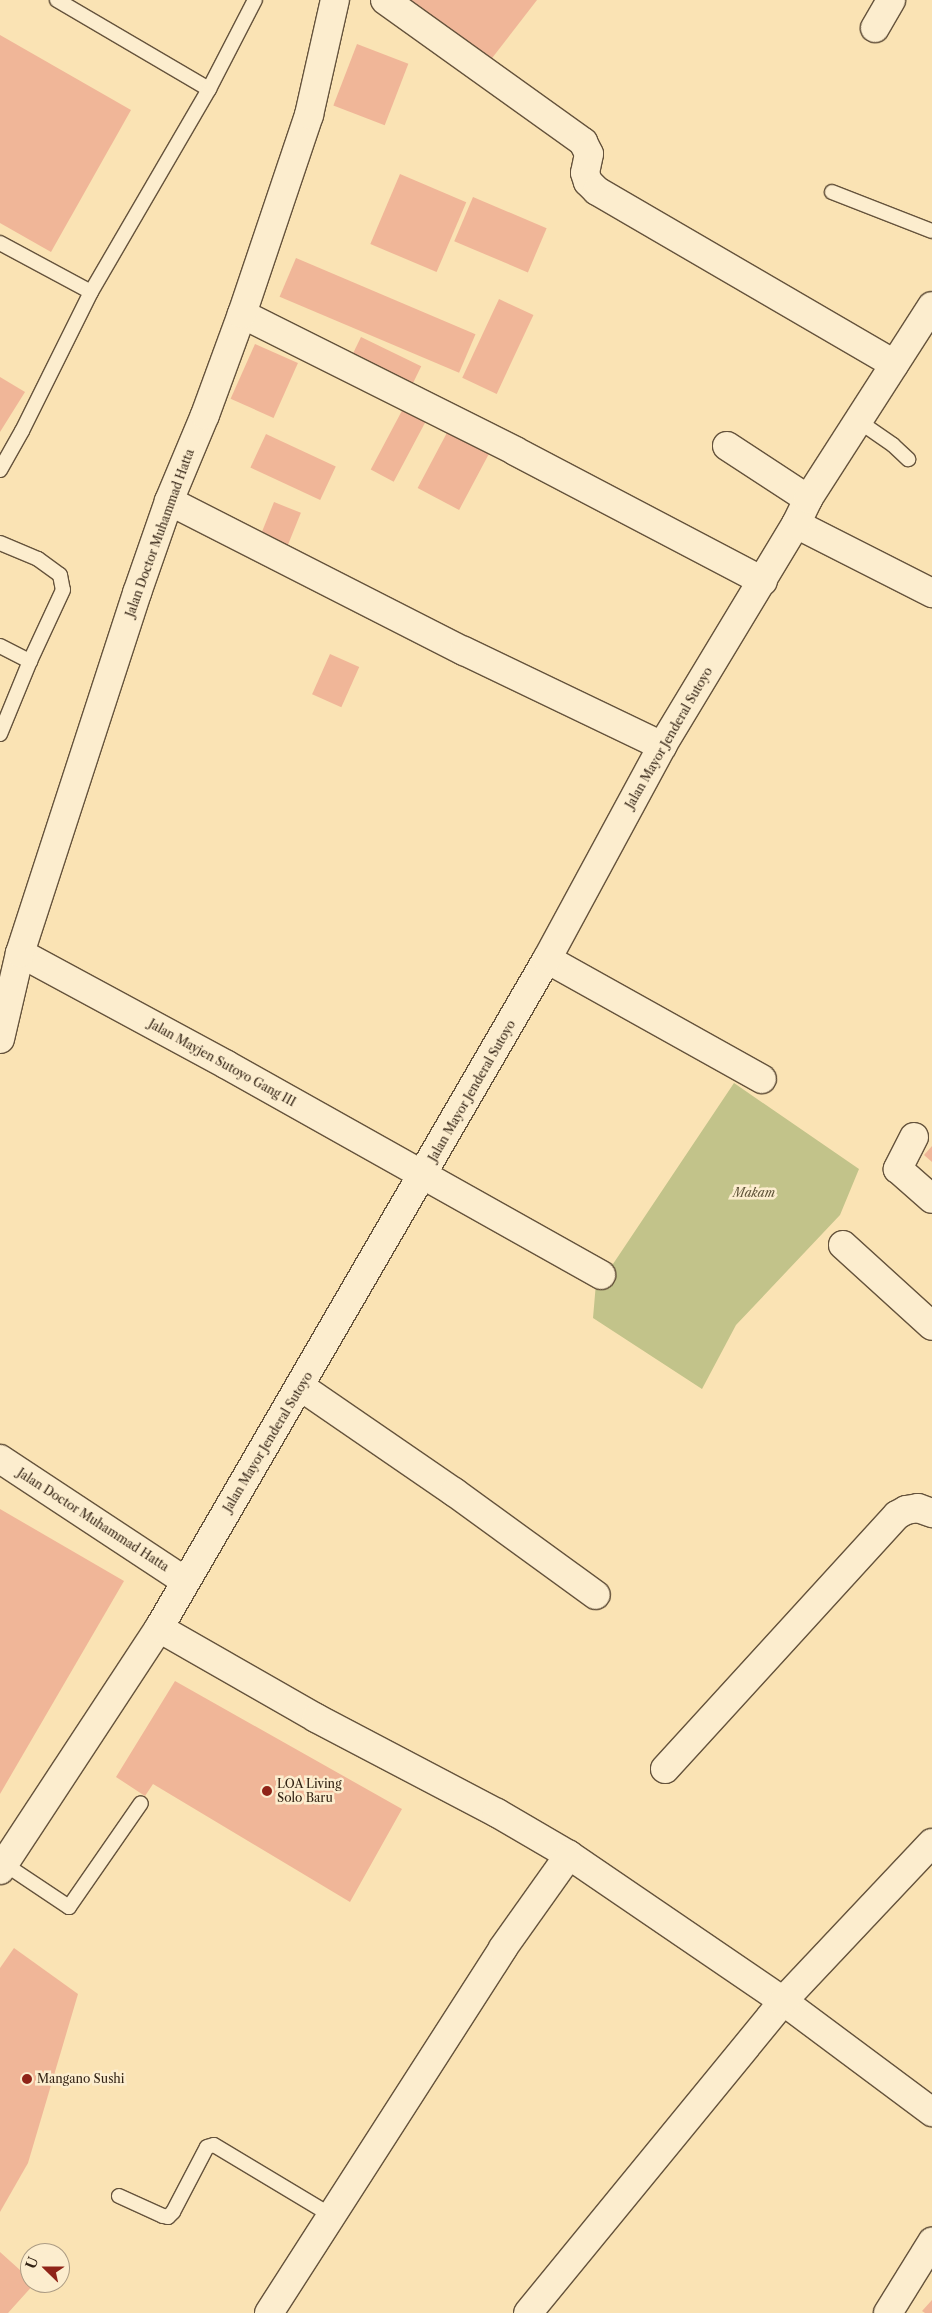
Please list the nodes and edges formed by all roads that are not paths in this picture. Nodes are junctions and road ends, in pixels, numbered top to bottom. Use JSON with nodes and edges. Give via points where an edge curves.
{"nodes":[{"id":1,"x":57,"y":0,"type":"edge"},
{"id":2,"x":255,"y":0,"type":"edge"},
{"id":3,"x":334,"y":0,"type":"edge"},
{"id":4,"x":385,"y":0,"type":"edge"},
{"id":5,"x":891,"y":0,"type":"edge"},
{"id":6,"x":874,"y":28,"type":"dead end"},
{"id":7,"x":209,"y":89,"type":"junction"},
{"id":8,"x":832,"y":192,"type":"dead end"},
{"id":9,"x":932,"y":231,"type":"edge"},
{"id":10,"x":0,"y":244,"type":"edge"},
{"id":11,"x":91,"y":292,"type":"junction"},
{"id":12,"x":932,"y":306,"type":"edge"},
{"id":13,"x":242,"y":314,"type":"junction"},
{"id":14,"x":894,"y":364,"type":"junction"},
{"id":15,"x":857,"y":420,"type":"junction"},
{"id":16,"x":727,"y":446,"type":"dead end"},
{"id":17,"x":908,"y":459,"type":"dead end"},
{"id":18,"x":2,"y":461,"type":"edge"},
{"id":19,"x":808,"y":499,"type":"junction"},
{"id":20,"x":169,"y":501,"type":"junction"},
{"id":21,"x":796,"y":524,"type":"junction"},
{"id":22,"x":0,"y":543,"type":"edge"},
{"id":23,"x":762,"y":580,"type":"junction"},
{"id":24,"x":932,"y":593,"type":"edge"},
{"id":25,"x":0,"y":646,"type":"edge"},
{"id":26,"x":30,"y":661,"type":"junction"},
{"id":27,"x":0,"y":734,"type":"edge"},
{"id":28,"x":662,"y":746,"type":"junction"},
{"id":29,"x":20,"y":953,"type":"junction"},
{"id":30,"x":547,"y":960,"type":"junction"},
{"id":31,"x":0,"y":1039,"type":"edge"},
{"id":32,"x":762,"y":1079,"type":"dead end"},
{"id":33,"x":914,"y":1137,"type":"dead end"},
{"id":34,"x":424,"y":1175,"type":"junction"},
{"id":35,"x":932,"y":1199,"type":"edge"},
{"id":36,"x":843,"y":1245,"type":"dead end"},
{"id":37,"x":601,"y":1275,"type":"dead end"},
{"id":38,"x":932,"y":1326,"type":"edge"},
{"id":39,"x":301,"y":1387,"type":"junction"},
{"id":40,"x":0,"y":1459,"type":"edge"},
{"id":41,"x":932,"y":1513,"type":"edge"},
{"id":42,"x":185,"y":1581,"type":"junction"},
{"id":43,"x":596,"y":1595,"type":"dead end"},
{"id":44,"x":159,"y":1628,"type":"junction"},
{"id":45,"x":665,"y":1769,"type":"dead end"},
{"id":46,"x":141,"y":1803,"type":"dead end"},
{"id":47,"x":932,"y":1843,"type":"edge"},
{"id":48,"x":569,"y":1855,"type":"junction"},
{"id":49,"x":2,"y":1865,"type":"edge"},
{"id":50,"x":783,"y":2001,"type":"junction"},
{"id":51,"x":932,"y":2112,"type":"edge"},
{"id":52,"x":119,"y":2196,"type":"dead end"},
{"id":53,"x":332,"y":2216,"type":"junction"},
{"id":54,"x":932,"y":2242,"type":"edge"},
{"id":55,"x":269,"y":2313,"type":"edge"},
{"id":56,"x":528,"y":2313,"type":"edge"},
{"id":57,"x":888,"y":2313,"type":"edge"}],
"edges":[{"from":1,"to":7,"type":"lane"},
{"from":2,"to":7,"type":"lane"},
{"from":3,"to":13,"type":"street","name":"Jalan Doctor Muhammad Hatta","via":[[309,115]]},
{"from":4,"to":14,"type":"street","via":[[583,142],[590,154],[586,173],[588,182],[598,191]]},
{"from":5,"to":6,"type":"street"},
{"from":7,"to":11,"type":"lane"},
{"from":8,"to":9,"type":"lane"},
{"from":10,"to":11,"type":"lane"},
{"from":11,"to":18,"type":"lane"},
{"from":12,"to":14,"type":"street","name":"Jalan Mayor Jenderal Sutoyo"},
{"from":13,"to":20,"type":"street","name":"Jalan Doctor Muhammad Hatta"},
{"from":13,"to":23,"type":"street"},
{"from":14,"to":15,"type":"street","name":"Jalan Mayor Jenderal Sutoyo"},
{"from":15,"to":17,"type":"lane"},
{"from":15,"to":19,"type":"street","name":"Jalan Mayor Jenderal Sutoyo"},
{"from":16,"to":19,"type":"street"},
{"from":19,"to":21,"type":"street","name":"Jalan Mayor Jenderal Sutoyo"},
{"from":20,"to":28,"type":"street","via":[[464,651]]},
{"from":20,"to":29,"type":"street","name":"Jalan Doctor Muhammad Hatta"},
{"from":21,"to":23,"type":"street","name":"Jalan Mayor Jenderal Sutoyo"},
{"from":21,"to":24,"type":"street"},
{"from":22,"to":26,"type":"lane","via":[[38,559],[60,575],[63,590]]},
{"from":23,"to":28,"type":"street","name":"Jalan Mayor Jenderal Sutoyo"},
{"from":25,"to":26,"type":"lane"},
{"from":26,"to":27,"type":"lane"},
{"from":28,"to":30,"type":"street","name":"Jalan Mayor Jenderal Sutoyo"},
{"from":29,"to":31,"type":"street","name":"Jalan Doctor Muhammad Hatta"},
{"from":29,"to":34,"type":"street","name":"Jalan Mayjen Sutoyo Gang III"},
{"from":30,"to":32,"type":"street"},
{"from":30,"to":34,"type":"street","name":"Jalan Mayor Jenderal Sutoyo"},
{"from":33,"to":35,"type":"street","via":[[898,1169]]},
{"from":34,"to":37,"type":"street","name":"Jalan Mayjen Sutoyo Gang III"},
{"from":34,"to":39,"type":"street","name":"Jalan Mayor Jenderal Sutoyo"},
{"from":36,"to":38,"type":"street"},
{"from":39,"to":42,"type":"street","name":"Jalan Mayor Jenderal Sutoyo"},
{"from":39,"to":43,"type":"street"},
{"from":40,"to":42,"type":"street","name":"Jalan Doctor Muhammad Hatta"},
{"from":41,"to":45,"type":"street","via":[[918,1508],[897,1515]]},
{"from":42,"to":44,"type":"street","name":"Jalan Mayor Jenderal Sutoyo"},
{"from":44,"to":48,"type":"street","via":[[316,1718],[498,1813]]},
{"from":44,"to":49,"type":"street","name":"Jalan Mayor Jenderal Sutoyo"},
{"from":46,"to":49,"type":"lane","via":[[69,1907]]},
{"from":47,"to":50,"type":"street"},
{"from":48,"to":50,"type":"street"},
{"from":48,"to":53,"type":"street","via":[[503,1948]]},
{"from":50,"to":51,"type":"street"},
{"from":50,"to":56,"type":"street"},
{"from":52,"to":53,"type":"lane","via":[[168,2217],[207,2148],[214,2144]]},
{"from":53,"to":55,"type":"street"},
{"from":54,"to":57,"type":"street"}]}
